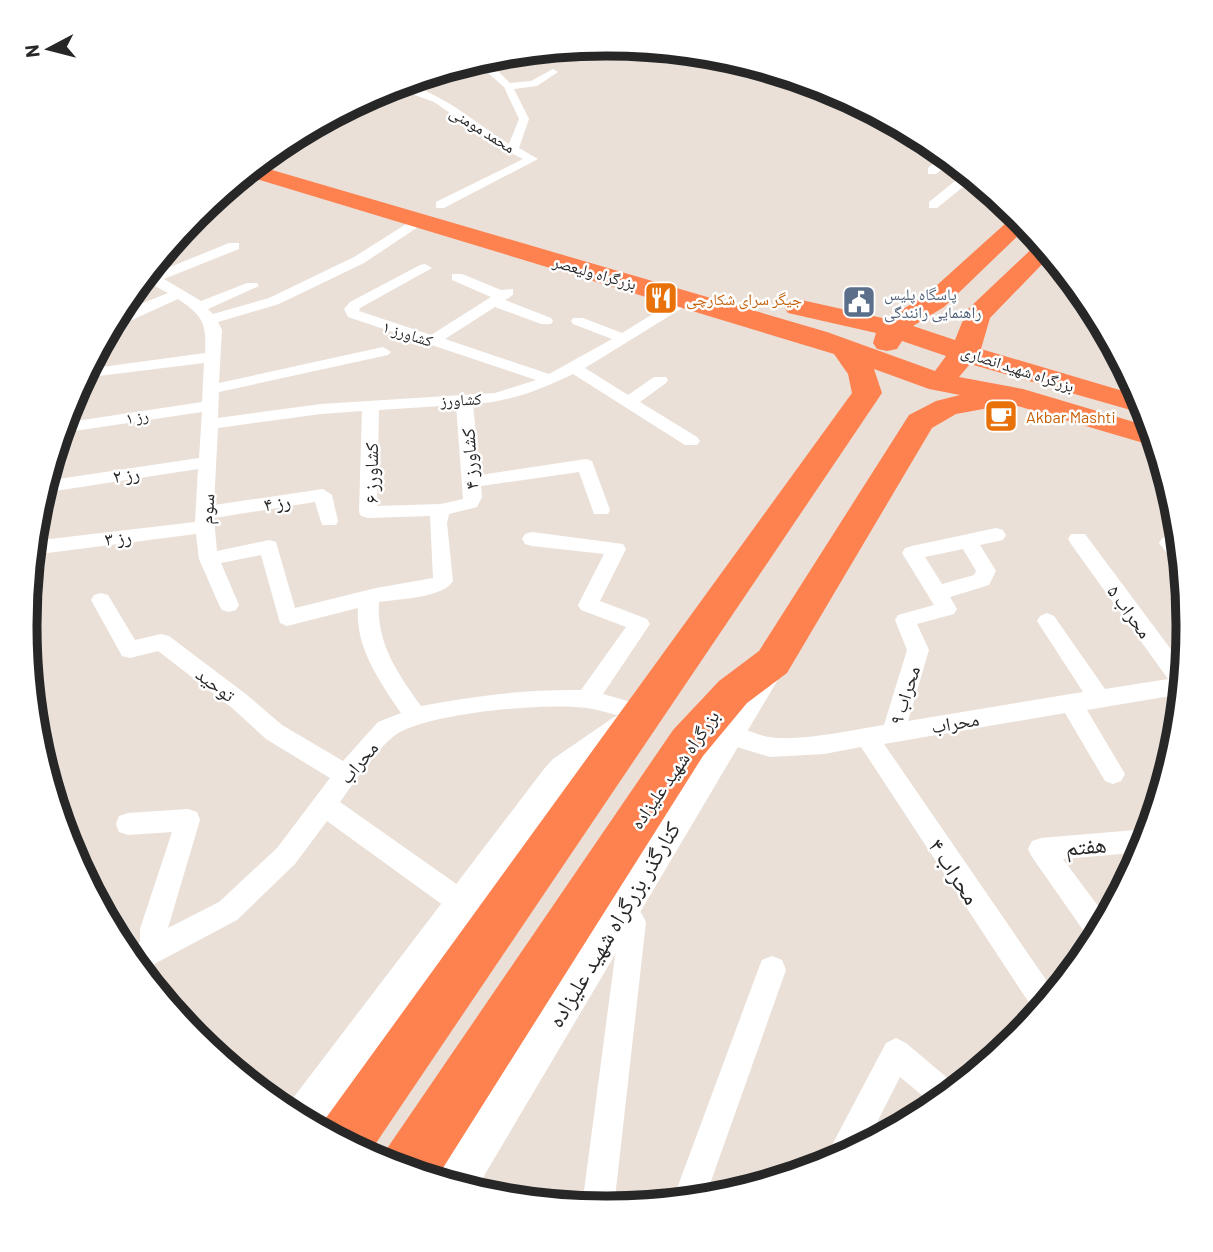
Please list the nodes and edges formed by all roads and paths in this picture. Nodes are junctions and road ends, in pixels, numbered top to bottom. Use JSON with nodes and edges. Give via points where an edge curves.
{"nodes":[{"id":1,"x":490,"y":69,"type":"edge"},
{"id":2,"x":553,"y":72,"type":"dead end"},
{"id":3,"x":533,"y":84,"type":"junction"},
{"id":4,"x":508,"y":86,"type":"junction"},
{"id":5,"x":547,"y":86,"type":"dead end"},
{"id":6,"x":411,"y":91,"type":"edge"},
{"id":7,"x":513,"y":149,"type":"junction"},
{"id":8,"x":280,"y":160,"type":"edge"},
{"id":9,"x":940,"y":164,"type":"edge"},
{"id":10,"x":932,"y":172,"type":"dead end"},
{"id":11,"x":261,"y":173,"type":"edge"},
{"id":12,"x":962,"y":181,"type":"edge"},
{"id":13,"x":440,"y":205,"type":"junction"},
{"id":14,"x":933,"y":205,"type":"dead end"},
{"id":15,"x":419,"y":220,"type":"junction"},
{"id":16,"x":1013,"y":227,"type":"edge"},
{"id":17,"x":234,"y":246,"type":"dead end"},
{"id":18,"x":1038,"y":254,"type":"edge"},
{"id":19,"x":425,"y":268,"type":"dead end"},
{"id":20,"x":159,"y":274,"type":"edge"},
{"id":21,"x":457,"y":277,"type":"dead end"},
{"id":22,"x":153,"y":280,"type":"edge"},
{"id":23,"x":252,"y":286,"type":"dead end"},
{"id":24,"x":740,"y":291,"type":"dead end"},
{"id":25,"x":177,"y":294,"type":"junction"},
{"id":26,"x":501,"y":296,"type":"junction"},
{"id":27,"x":687,"y":299,"type":"junction"},
{"id":28,"x":775,"y":301,"type":"dead end"},
{"id":29,"x":935,"y":301,"type":"junction"},
{"id":30,"x":984,"y":309,"type":"junction"},
{"id":31,"x":204,"y":314,"type":"junction"},
{"id":32,"x":128,"y":316,"type":"edge"},
{"id":33,"x":546,"y":321,"type":"dead end"},
{"id":34,"x":578,"y":321,"type":"dead end"},
{"id":35,"x":891,"y":328,"type":"junction"},
{"id":36,"x":622,"y":338,"type":"junction"},
{"id":37,"x":432,"y":341,"type":"junction"},
{"id":38,"x":843,"y":341,"type":"junction"},
{"id":39,"x":966,"y":351,"type":"junction"},
{"id":40,"x":383,"y":352,"type":"dead end"},
{"id":41,"x":213,"y":357,"type":"junction"},
{"id":42,"x":572,"y":367,"type":"junction"},
{"id":43,"x":97,"y":371,"type":"edge"},
{"id":44,"x":550,"y":379,"type":"junction"},
{"id":45,"x":660,"y":380,"type":"dead end"},
{"id":46,"x":939,"y":383,"type":"junction"},
{"id":47,"x":1014,"y":383,"type":"junction"},
{"id":48,"x":1065,"y":384,"type":"junction"},
{"id":49,"x":212,"y":397,"type":"junction"},
{"id":50,"x":464,"y":399,"type":"junction"},
{"id":51,"x":629,"y":402,"type":"junction"},
{"id":52,"x":1131,"y":403,"type":"edge"},
{"id":53,"x":371,"y":405,"type":"junction"},
{"id":54,"x":904,"y":411,"type":"junction"},
{"id":55,"x":211,"y":424,"type":"junction"},
{"id":56,"x":74,"y":425,"type":"edge"},
{"id":57,"x":1142,"y":433,"type":"edge"},
{"id":58,"x":691,"y":441,"type":"dead end"},
{"id":59,"x":209,"y":462,"type":"junction"},
{"id":60,"x":819,"y":464,"type":"junction"},
{"id":61,"x":472,"y":482,"type":"junction"},
{"id":62,"x":55,"y":485,"type":"edge"},
{"id":63,"x":441,"y":510,"type":"junction"},
{"id":64,"x":601,"y":510,"type":"dead end"},
{"id":65,"x":204,"y":520,"type":"junction"},
{"id":66,"x":329,"y":521,"type":"dead end"},
{"id":67,"x":996,"y":535,"type":"dead end"},
{"id":68,"x":532,"y":539,"type":"dead end"},
{"id":69,"x":1078,"y":539,"type":"dead end"},
{"id":70,"x":968,"y":541,"type":"junction"},
{"id":71,"x":43,"y":546,"type":"edge"},
{"id":72,"x":209,"y":559,"type":"junction"},
{"id":73,"x":369,"y":598,"type":"junction"},
{"id":74,"x":101,"y":600,"type":"dead end"},
{"id":75,"x":942,"y":601,"type":"junction"},
{"id":76,"x":229,"y":605,"type":"dead end"},
{"id":77,"x":1047,"y":621,"type":"dead end"},
{"id":78,"x":773,"y":662,"type":"junction"},
{"id":79,"x":1174,"y":671,"type":"edge"},
{"id":80,"x":1173,"y":685,"type":"edge"},
{"id":81,"x":1098,"y":697,"type":"junction"},
{"id":82,"x":587,"y":699,"type":"junction"},
{"id":83,"x":1070,"y":702,"type":"junction"},
{"id":84,"x":644,"y":713,"type":"junction"},
{"id":85,"x":416,"y":716,"type":"junction"},
{"id":86,"x":729,"y":735,"type":"junction"},
{"id":87,"x":879,"y":735,"type":"junction"},
{"id":88,"x":1113,"y":774,"type":"dead end"},
{"id":89,"x":346,"y":775,"type":"junction"},
{"id":90,"x":324,"y":805,"type":"junction"},
{"id":91,"x":128,"y":824,"type":"dead end"},
{"id":92,"x":1134,"y":841,"type":"edge"},
{"id":93,"x":456,"y":899,"type":"dead end"},
{"id":94,"x":621,"y":911,"type":"junction"},
{"id":95,"x":1093,"y":922,"type":"edge"},
{"id":96,"x":142,"y":956,"type":"edge"},
{"id":97,"x":772,"y":970,"type":"dead end"},
{"id":98,"x":1040,"y":996,"type":"edge"},
{"id":99,"x":937,"y":1090,"type":"edge"},
{"id":100,"x":309,"y":1111,"type":"edge"},
{"id":101,"x":349,"y":1134,"type":"edge"},
{"id":102,"x":851,"y":1140,"type":"edge"},
{"id":103,"x":413,"y":1162,"type":"edge"},
{"id":104,"x":459,"y":1176,"type":"edge"},
{"id":105,"x":692,"y":1189,"type":"edge"},
{"id":106,"x":599,"y":1196,"type":"edge"}],
"edges":[{"from":1,"to":4,"type":"street"},
{"from":2,"to":3,"type":"street"},
{"from":3,"to":4,"type":"street"},
{"from":3,"to":5,"type":"street"},
{"from":4,"to":7,"type":"street","via":[[524,119]]},
{"from":6,"to":7,"type":"street","name":"محمد مومنی","via":[[438,100]]},
{"from":7,"to":13,"type":"street","name":"محمد مومنی","via":[[532,159]]},
{"from":8,"to":13,"type":"highway","name":"بزرگراه ولیعصر"},
{"from":9,"to":10,"type":"street"},
{"from":11,"to":15,"type":"highway","name":"بزرگراه ولیعصر"},
{"from":12,"to":14,"type":"street"},
{"from":13,"to":24,"type":"highway","name":"بزرگراه ولیعصر"},
{"from":15,"to":27,"type":"highway","name":"بزرگراه ولیعصر"},
{"from":15,"to":31,"type":"street","via":[[359,260],[274,301]]},
{"from":16,"to":29,"type":"highway"},
{"from":17,"to":20,"type":"street"},
{"from":18,"to":30,"type":"highway"},
{"from":19,"to":37,"type":"street","name":"کشاورز ۱","via":[[351,309],[358,317]]},
{"from":21,"to":26,"type":"street"},
{"from":22,"to":25,"type":"street"},
{"from":23,"to":31,"type":"street"},
{"from":25,"to":31,"type":"street"},
{"from":25,"to":32,"type":"street"},
{"from":26,"to":33,"type":"street"},
{"from":26,"to":37,"type":"street"},
{"from":27,"to":36,"type":"street","name":"کشاورز"},
{"from":27,"to":38,"type":"highway","name":"بزرگراه ولیعصر"},
{"from":28,"to":38,"type":"highway","name":"بزرگراه ولیعصر"},
{"from":29,"to":30,"type":"highway","via":[[933,312],[946,320],[963,322]]},
{"from":29,"to":35,"type":"highway"},
{"from":30,"to":39,"type":"highway"},
{"from":30,"to":48,"type":"highway","via":[[998,342]]},
{"from":31,"to":41,"type":"street","name":"سوم","via":[[214,330]]},
{"from":34,"to":36,"type":"street"},
{"from":35,"to":38,"type":"highway"},
{"from":35,"to":38,"type":"highway","name":"بزرگراه ولیعصر"},
{"from":35,"to":39,"type":"highway","name":"بزرگراه شهید انصاری"},
{"from":36,"to":42,"type":"street","name":"کشاورز"},
{"from":37,"to":44,"type":"street","name":"کشاورز ۱"},
{"from":38,"to":46,"type":"highway","name":"بزرگراه ولیعصر"},
{"from":38,"to":60,"type":"highway","via":[[863,374],[867,393]]},
{"from":39,"to":46,"type":"highway"},
{"from":39,"to":47,"type":"highway","name":"بزرگراه شهید انصاری"},
{"from":40,"to":49,"type":"street","name":"رز ۱"},
{"from":41,"to":43,"type":"street"},
{"from":41,"to":49,"type":"street","name":"سوم"},
{"from":42,"to":44,"type":"street","name":"کشاورز"},
{"from":42,"to":51,"type":"street"},
{"from":44,"to":50,"type":"street","name":"کشاورز","via":[[520,394]]},
{"from":45,"to":51,"type":"street"},
{"from":46,"to":47,"type":"highway","name":"بزرگراه شهید انصاری"},
{"from":47,"to":48,"type":"highway","name":"بزرگراه شهید انصاری"},
{"from":47,"to":54,"type":"highway","via":[[947,407]]},
{"from":47,"to":57,"type":"highway","name":"بزرگراه شهید انصاری"},
{"from":48,"to":52,"type":"highway","name":"بزرگراه شهید انصاری"},
{"from":49,"to":55,"type":"street","name":"سوم"},
{"from":49,"to":56,"type":"street","name":"رز ۱"},
{"from":50,"to":53,"type":"street","name":"کشاورز"},
{"from":50,"to":61,"type":"street","name":"کشاورز ۴"},
{"from":51,"to":58,"type":"street"},
{"from":53,"to":55,"type":"street","name":"کشاورز"},
{"from":53,"to":63,"type":"street","name":"کشاورز ۶","via":[[368,512]]},
{"from":54,"to":60,"type":"highway","via":[[876,409],[839,453]]},
{"from":54,"to":78,"type":"highway","name":"بزرگراه شهید علیزاده"},
{"from":55,"to":59,"type":"street","name":"سوم"},
{"from":59,"to":62,"type":"street","name":"رز ۲"},
{"from":59,"to":65,"type":"street","name":"سوم"},
{"from":60,"to":84,"type":"highway"},
{"from":61,"to":63,"type":"street","name":"کشاورز ۴","via":[[470,503]]},
{"from":61,"to":64,"type":"street","via":[[586,465]]},
{"from":63,"to":73,"type":"street","name":"کشاورز ۴","via":[[443,581]]},
{"from":65,"to":66,"type":"street","name":"رز ۴","via":[[323,495]]},
{"from":65,"to":71,"type":"street","name":"رز ۳"},
{"from":65,"to":72,"type":"street","name":"سوم"},
{"from":67,"to":70,"type":"street"},
{"from":68,"to":82,"type":"street","via":[[616,549],[588,604],[640,624]]},
{"from":69,"to":79,"type":"street","name":"محراب ۵"},
{"from":70,"to":75,"type":"street","via":[[986,571],[982,580]]},
{"from":70,"to":75,"type":"street","via":[[912,553]]},
{"from":72,"to":73,"type":"street","via":[[269,547],[287,618]]},
{"from":72,"to":76,"type":"street","name":"سوم"},
{"from":73,"to":85,"type":"street","via":[[369,631],[383,669]]},
{"from":74,"to":89,"type":"street","name":"توحید","via":[[130,650],[161,642],[274,732]]},
{"from":75,"to":87,"type":"street","name":"محراب ۹","via":[[905,620],[918,650],[907,692]]},
{"from":77,"to":81,"type":"street"},
{"from":78,"to":86,"type":"main road","name":"کنارگذر بزرگراه شهید علیزاده"},
{"from":78,"to":103,"type":"highway","name":"بزرگراه شهید علیزاده","via":[[733,692],[688,743]]},
{"from":80,"to":81,"type":"street","name":"محراب"},
{"from":81,"to":83,"type":"street","name":"محراب"},
{"from":82,"to":84,"type":"street","name":"محراب"},
{"from":82,"to":85,"type":"street","name":"محراب","via":[[492,702]]},
{"from":83,"to":87,"type":"street","name":"محراب"},
{"from":83,"to":88,"type":"street"},
{"from":84,"to":100,"type":"main road","via":[[556,779]]},
{"from":84,"to":101,"type":"highway"},
{"from":85,"to":89,"type":"street","name":"محراب","via":[[386,729]]},
{"from":86,"to":87,"type":"street","name":"محراب","via":[[770,747]]},
{"from":86,"to":94,"type":"main road","name":"کنارگذر بزرگراه شهید علیزاده"},
{"from":87,"to":98,"type":"street","name":"محراب ۴"},
{"from":89,"to":90,"type":"street","name":"محراب"},
{"from":90,"to":93,"type":"street"},
{"from":90,"to":96,"type":"street","name":"محراب","via":[[286,856],[228,911]]},
{"from":91,"to":96,"type":"street","via":[[188,820]]},
{"from":92,"to":95,"type":"street","name":"هفتم","via":[[1041,849]]},
{"from":94,"to":104,"type":"main road","name":"کنارگذر بزرگراه شهید علیزاده"},
{"from":94,"to":106,"type":"street","via":[[633,922]]},
{"from":97,"to":105,"type":"street"},
{"from":99,"to":102,"type":"street","via":[[896,1053]]}]}
